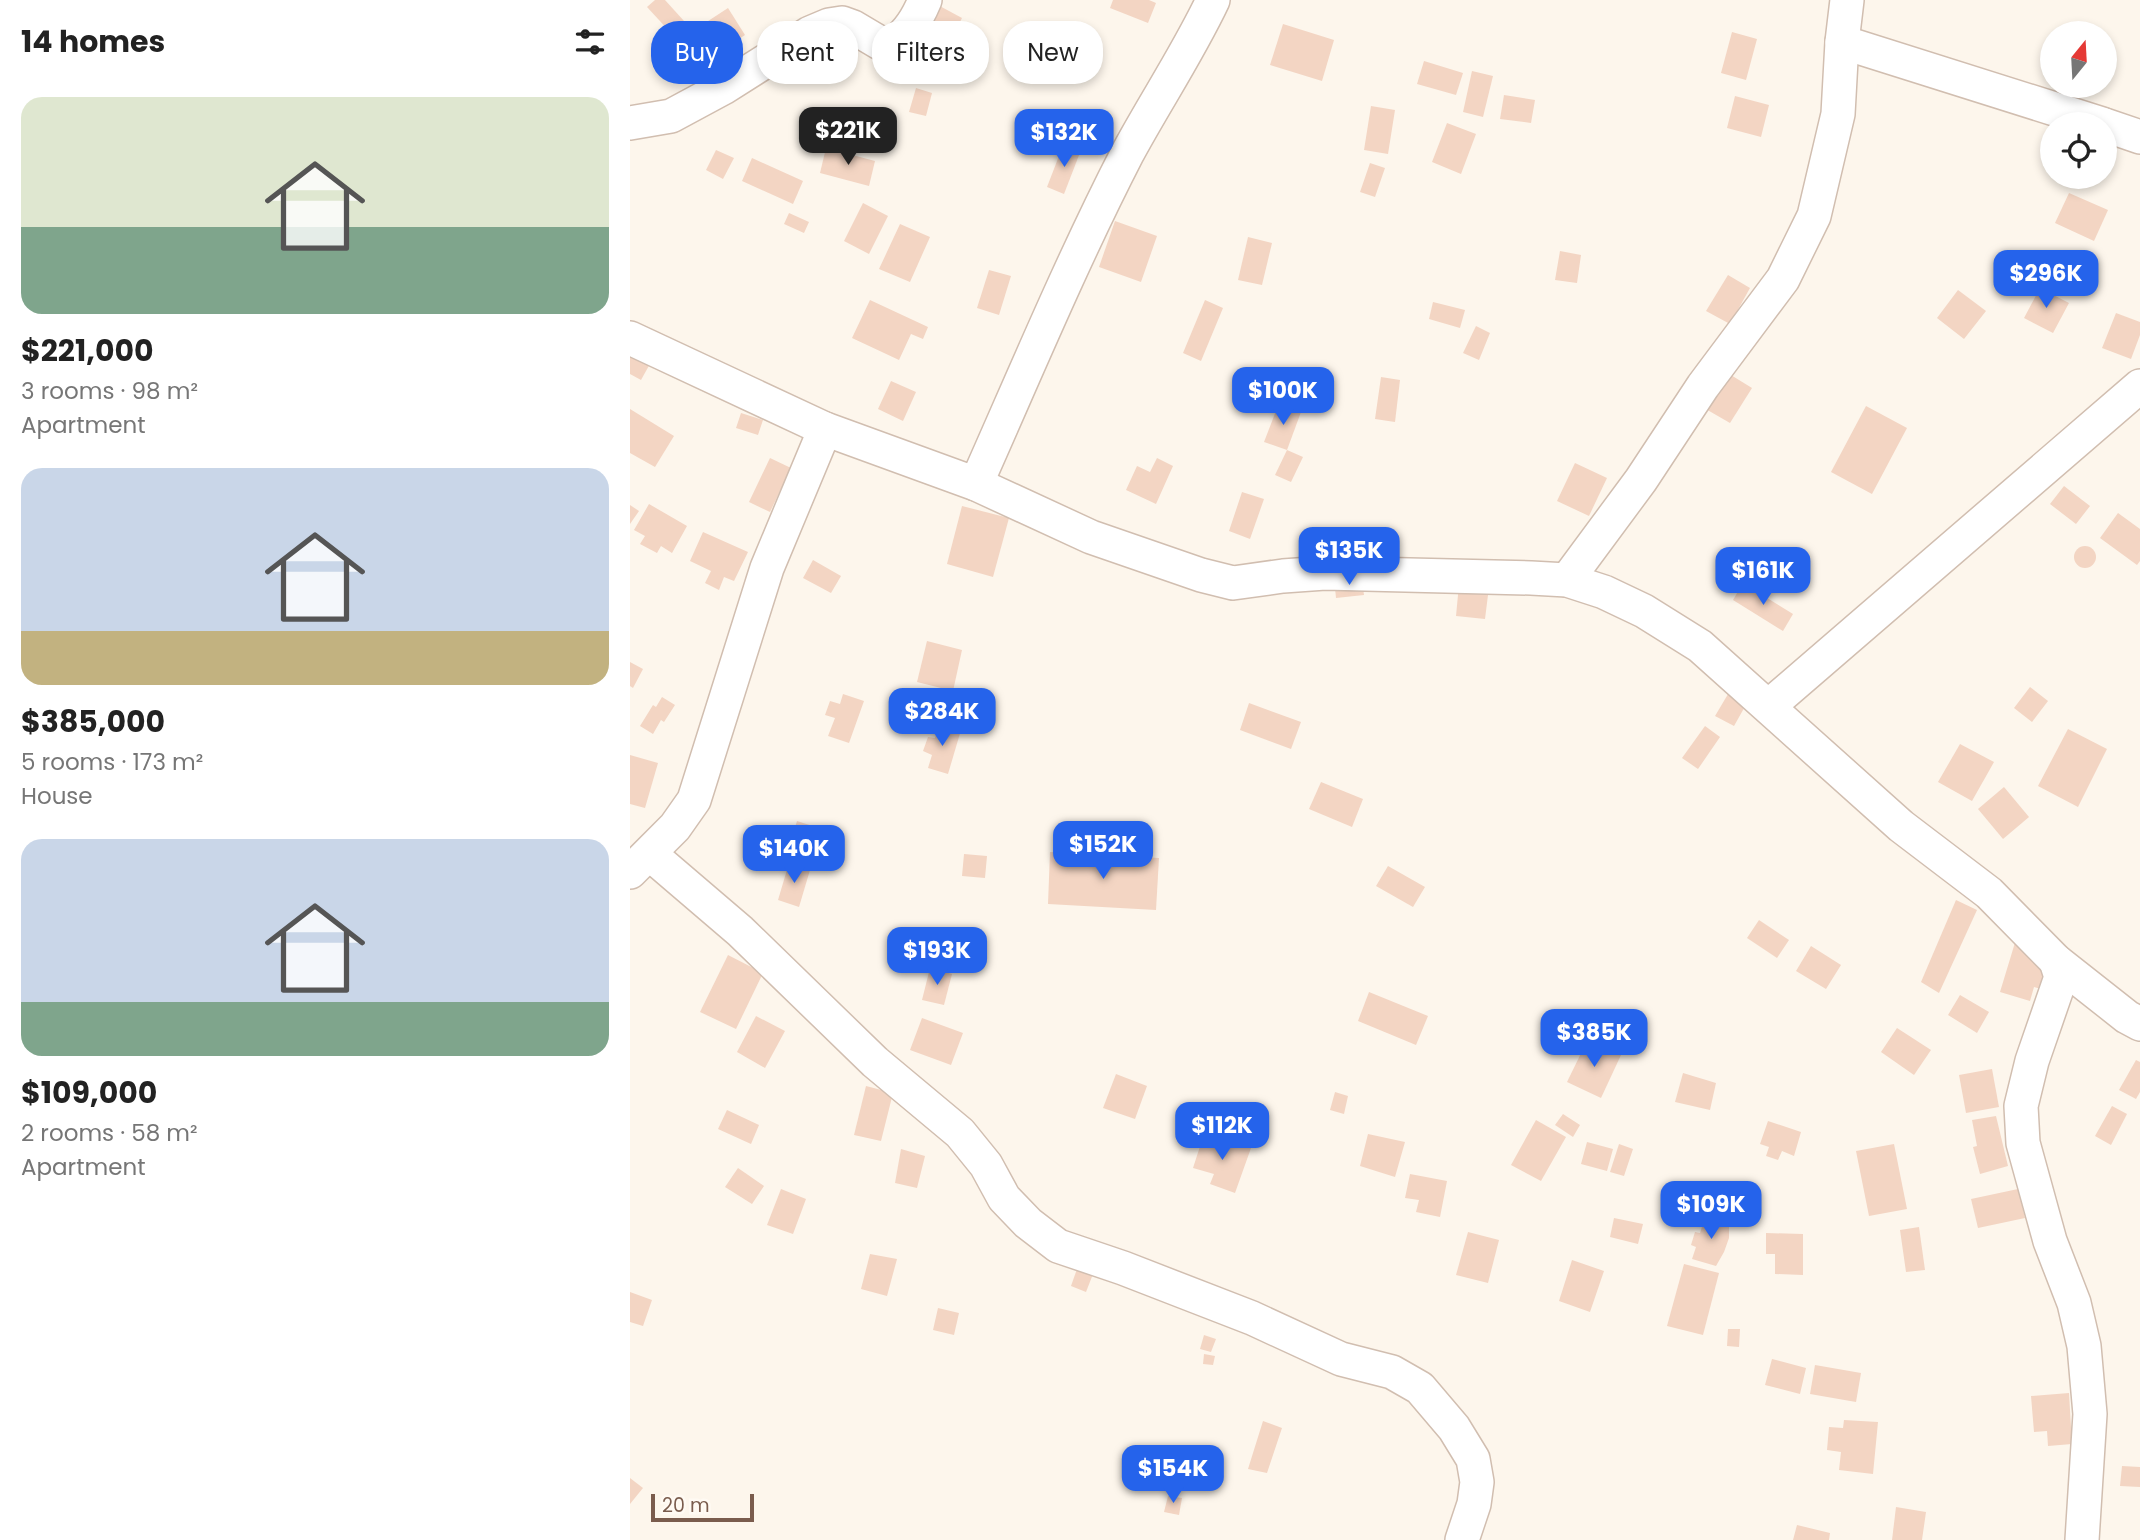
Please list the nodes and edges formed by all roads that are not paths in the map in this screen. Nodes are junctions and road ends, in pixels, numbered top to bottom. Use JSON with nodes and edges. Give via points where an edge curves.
{"nodes":[{"id":1,"x":925,"y":0,"type":"edge"},
{"id":2,"x":1213,"y":0,"type":"edge"},
{"id":3,"x":1847,"y":0,"type":"edge"},
{"id":4,"x":1842,"y":42,"type":"junction"},
{"id":5,"x":2063,"y":112,"type":"edge"},
{"id":6,"x":630,"y":123,"type":"edge"},
{"id":7,"x":2117,"y":129,"type":"edge"},
{"id":8,"x":2140,"y":137,"type":"edge"},
{"id":9,"x":630,"y":338,"type":"edge"},
{"id":10,"x":2140,"y":386,"type":"edge"},
{"id":11,"x":825,"y":429,"type":"junction"},
{"id":12,"x":976,"y":484,"type":"junction"},
{"id":13,"x":1567,"y":580,"type":"junction"},
{"id":14,"x":1769,"y":706,"type":"junction"},
{"id":15,"x":640,"y":863,"type":"edge"},
{"id":16,"x":2056,"y":961,"type":"junction"},
{"id":17,"x":2140,"y":1024,"type":"edge"},
{"id":18,"x":1462,"y":1540,"type":"edge"},
{"id":19,"x":2082,"y":1540,"type":"edge"}],
"edges":[{"from":1,"to":6,"type":"street","via":[[905,33],[890,44],[842,23],[830,25],[671,116]]},
{"from":2,"to":12,"type":"street","via":[[1122,165]]},
{"from":3,"to":4,"type":"street"},
{"from":4,"to":5,"type":"street"},
{"from":4,"to":13,"type":"street","via":[[1831,150],[1814,216],[1783,279]]},
{"from":7,"to":8,"type":"street"},
{"from":9,"to":11,"type":"street"},
{"from":10,"to":14,"type":"street"},
{"from":11,"to":12,"type":"street"},
{"from":11,"to":15,"type":"street","via":[[767,568],[694,800]]},
{"from":12,"to":13,"type":"street","via":[[1091,537],[1233,583],[1325,573]]},
{"from":13,"to":14,"type":"street","via":[[1634,606],[1700,646]]},
{"from":14,"to":16,"type":"street","via":[[1901,827],[1989,894]]},
{"from":15,"to":18,"type":"street","via":[[740,930],[875,1062],[960,1133],[986,1165],[1004,1198],[1058,1246],[1252,1318],[1341,1359],[1392,1372],[1420,1388],[1454,1428],[1473,1460],[1474,1504]]},
{"from":16,"to":17,"type":"street"},
{"from":16,"to":19,"type":"street","via":[[2062,977],[2021,1106],[2023,1143],[2084,1346],[2091,1414]]}]}
